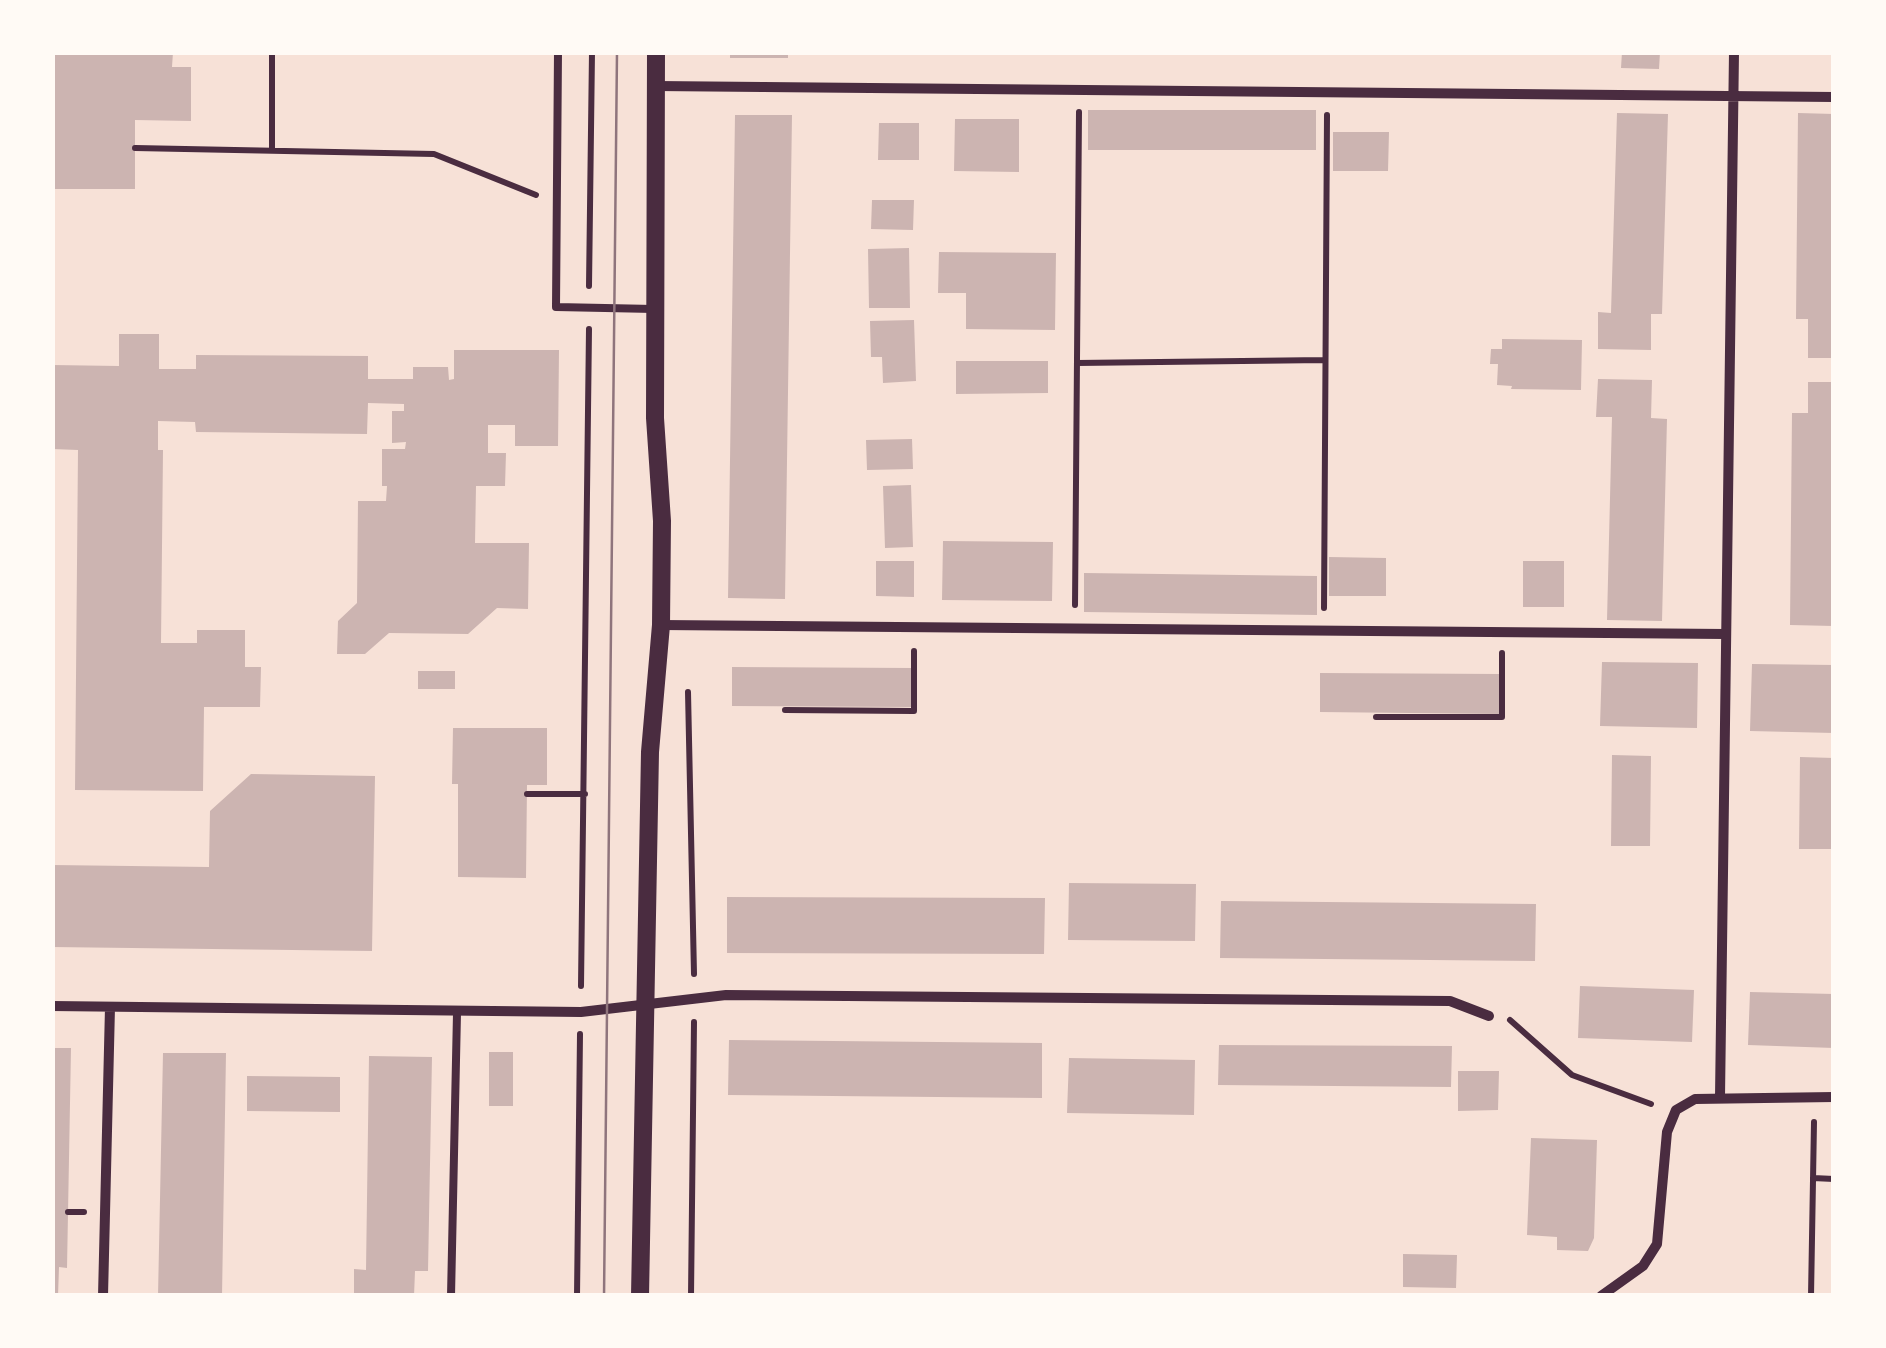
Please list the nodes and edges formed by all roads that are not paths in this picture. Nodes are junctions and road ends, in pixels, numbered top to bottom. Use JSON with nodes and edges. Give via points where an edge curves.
{"nodes":[{"id":1,"x":558,"y":52,"type":"edge"},
{"id":2,"x":656,"y":52,"type":"edge"},
{"id":3,"x":1734,"y":52,"type":"edge"},
{"id":4,"x":656,"y":86,"type":"junction"},
{"id":5,"x":1733,"y":96,"type":"junction"},
{"id":6,"x":1834,"y":97,"type":"edge"},
{"id":7,"x":654,"y":310,"type":"junction"},
{"id":8,"x":662,"y":625,"type":"junction"},
{"id":9,"x":1726,"y":634,"type":"junction"},
{"id":10,"x":52,"y":1006,"type":"edge"},
{"id":11,"x":644,"y":1006,"type":"junction"},
{"id":12,"x":110,"y":1007,"type":"junction"},
{"id":13,"x":457,"y":1012,"type":"junction"},
{"id":14,"x":1489,"y":1016,"type":"road end"},
{"id":15,"x":1720,"y":1096,"type":"junction"},
{"id":16,"x":1834,"y":1096,"type":"edge"},
{"id":17,"x":103,"y":1296,"type":"edge"},
{"id":18,"x":451,"y":1296,"type":"edge"},
{"id":19,"x":640,"y":1296,"type":"edge"},
{"id":20,"x":1601,"y":1296,"type":"edge"}],
"edges":[{"from":1,"to":7,"type":"lane","via":[[556,307]]},
{"from":2,"to":4,"type":"street"},
{"from":3,"to":5,"type":"street"},
{"from":4,"to":5,"type":"street"},
{"from":4,"to":7,"type":"street"},
{"from":5,"to":6,"type":"street"},
{"from":5,"to":9,"type":"street"},
{"from":7,"to":8,"type":"street"},
{"from":8,"to":9,"type":"street"},
{"from":8,"to":11,"type":"street","via":[[650,752]]},
{"from":9,"to":15,"type":"street"},
{"from":10,"to":12,"type":"street"},
{"from":11,"to":13,"type":"street"},
{"from":11,"to":14,"type":"street","via":[[726,996],[1450,1001]]},
{"from":11,"to":19,"type":"street"},
{"from":12,"to":13,"type":"street"},
{"from":12,"to":17,"type":"street"},
{"from":13,"to":18,"type":"lane"},
{"from":15,"to":16,"type":"street"},
{"from":15,"to":20,"type":"street","via":[[1695,1098],[1676,1110],[1667,1132],[1657,1244],[1644,1266]]}]}
